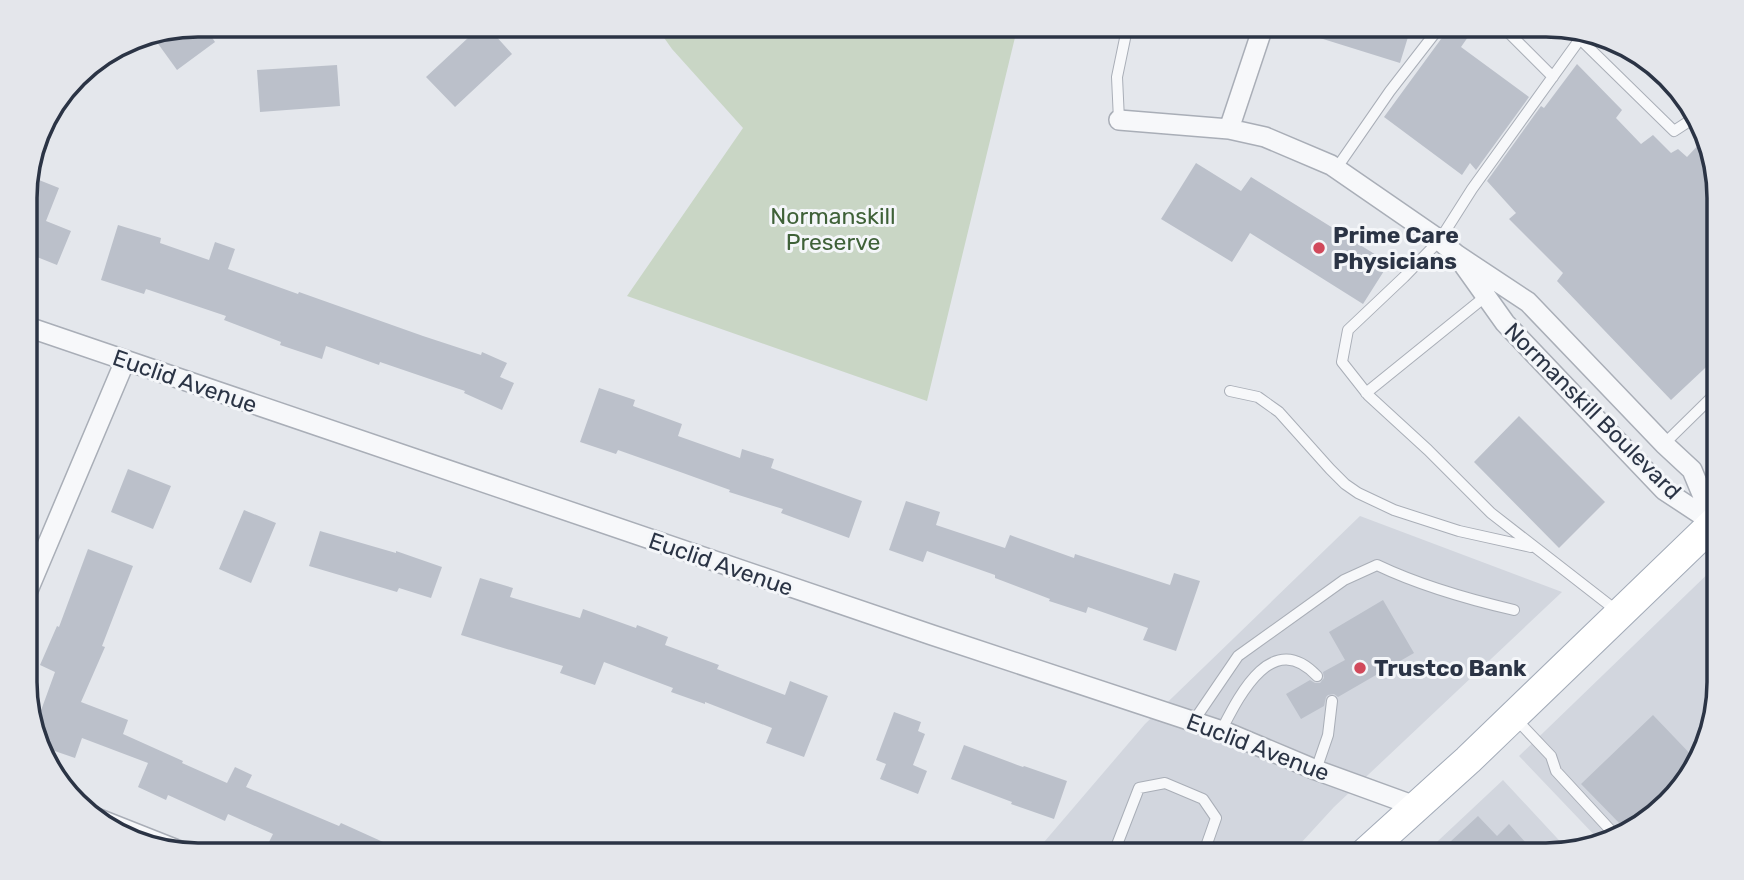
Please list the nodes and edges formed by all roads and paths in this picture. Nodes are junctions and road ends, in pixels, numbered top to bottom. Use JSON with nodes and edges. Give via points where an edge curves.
{"nodes":[{"id":1,"x":1125,"y":37,"type":"edge"},
{"id":2,"x":1260,"y":37,"type":"edge"},
{"id":3,"x":1431,"y":37,"type":"edge"},
{"id":4,"x":1513,"y":37,"type":"edge"},
{"id":5,"x":1579,"y":40,"type":"edge"},
{"id":6,"x":1582,"y":41,"type":"edge"},
{"id":7,"x":1553,"y":77,"type":"junction"},
{"id":8,"x":1119,"y":120,"type":"joint"},
{"id":9,"x":1688,"y":122,"type":"edge"},
{"id":10,"x":1229,"y":129,"type":"junction"},
{"id":11,"x":1336,"y":169,"type":"junction"},
{"id":12,"x":1439,"y":241,"type":"junction"},
{"id":13,"x":1457,"y":256,"type":"junction"},
{"id":14,"x":1486,"y":296,"type":"junction"},
{"id":15,"x":37,"y":330,"type":"edge"},
{"id":16,"x":125,"y":361,"type":"junction"},
{"id":17,"x":1230,"y":391,"type":"dead end"},
{"id":18,"x":1366,"y":393,"type":"junction"},
{"id":19,"x":1707,"y":402,"type":"edge"},
{"id":20,"x":1664,"y":444,"type":"junction"},
{"id":21,"x":1707,"y":502,"type":"edge"},
{"id":22,"x":1707,"y":517,"type":"edge"},
{"id":23,"x":1707,"y":532,"type":"edge"},
{"id":24,"x":1535,"y":547,"type":"junction"},
{"id":25,"x":37,"y":569,"type":"edge"},
{"id":26,"x":1514,"y":610,"type":"dead end"},
{"id":27,"x":1620,"y":613,"type":"junction"},
{"id":28,"x":1317,"y":676,"type":"dead end"},
{"id":29,"x":1332,"y":701,"type":"dead end"},
{"id":30,"x":1513,"y":717,"type":"junction"},
{"id":31,"x":1193,"y":722,"type":"junction"},
{"id":32,"x":1221,"y":732,"type":"junction"},
{"id":33,"x":1316,"y":770,"type":"junction"},
{"id":34,"x":1415,"y":806,"type":"junction"},
{"id":35,"x":1610,"y":830,"type":"edge"},
{"id":36,"x":1118,"y":843,"type":"edge"},
{"id":37,"x":1207,"y":843,"type":"edge"},
{"id":38,"x":1376,"y":843,"type":"edge"}],
"edges":[{"from":1,"to":8,"type":"lane","via":[[1117,77]]},
{"from":2,"to":10,"type":"street"},
{"from":3,"to":11,"type":"lane"},
{"from":4,"to":7,"type":"lane"},
{"from":5,"to":7,"type":"lane"},
{"from":6,"to":9,"type":"lane","via":[[1674,131]]},
{"from":7,"to":12,"type":"lane"},
{"from":8,"to":10,"type":"street","name":"Normanskill Boulevard"},
{"from":10,"to":11,"type":"street","name":"Normanskill Boulevard","via":[[1265,137]]},
{"from":11,"to":12,"type":"street","name":"Normanskill Boulevard"},
{"from":12,"to":13,"type":"street","name":"Normanskill Boulevard"},
{"from":12,"to":18,"type":"lane","via":[[1348,330],[1342,362]]},
{"from":13,"to":14,"type":"street","name":"Normanskill Boulevard"},
{"from":13,"to":20,"type":"street","name":"Normanskill Boulevard","via":[[1528,302]]},
{"from":14,"to":18,"type":"lane"},
{"from":14,"to":22,"type":"street","name":"Normanskill Boulevard","via":[[1505,323],[1664,490]]},
{"from":15,"to":16,"type":"street","name":"Euclid Avenue"},
{"from":16,"to":25,"type":"street"},
{"from":16,"to":31,"type":"street","name":"Euclid Avenue"},
{"from":17,"to":24,"type":"lane","via":[[1258,397],[1279,412],[1358,493],[1459,531]]},
{"from":18,"to":24,"type":"lane","via":[[1491,513]]},
{"from":19,"to":20,"type":"lane"},
{"from":20,"to":21,"type":"street","name":"Normanskill Boulevard","via":[[1692,470]]},
{"from":23,"to":27,"type":"main road"},
{"from":24,"to":27,"type":"lane"},
{"from":26,"to":31,"type":"lane","via":[[1471,600],[1377,565],[1345,580],[1238,656]]},
{"from":27,"to":30,"type":"main road"},
{"from":28,"to":32,"type":"lane","via":[[1303,662],[1293,660],[1265,667],[1249,681]]},
{"from":29,"to":33,"type":"lane","via":[[1328,735]]},
{"from":30,"to":34,"type":"main road"},
{"from":30,"to":35,"type":"lane"},
{"from":31,"to":32,"type":"street","name":"Euclid Avenue"},
{"from":32,"to":33,"type":"street","name":"Euclid Avenue"},
{"from":33,"to":34,"type":"street","name":"Euclid Avenue"},
{"from":34,"to":38,"type":"main road"},
{"from":36,"to":37,"type":"lane","via":[[1139,788],[1164,783],[1203,799],[1216,818]]}]}
